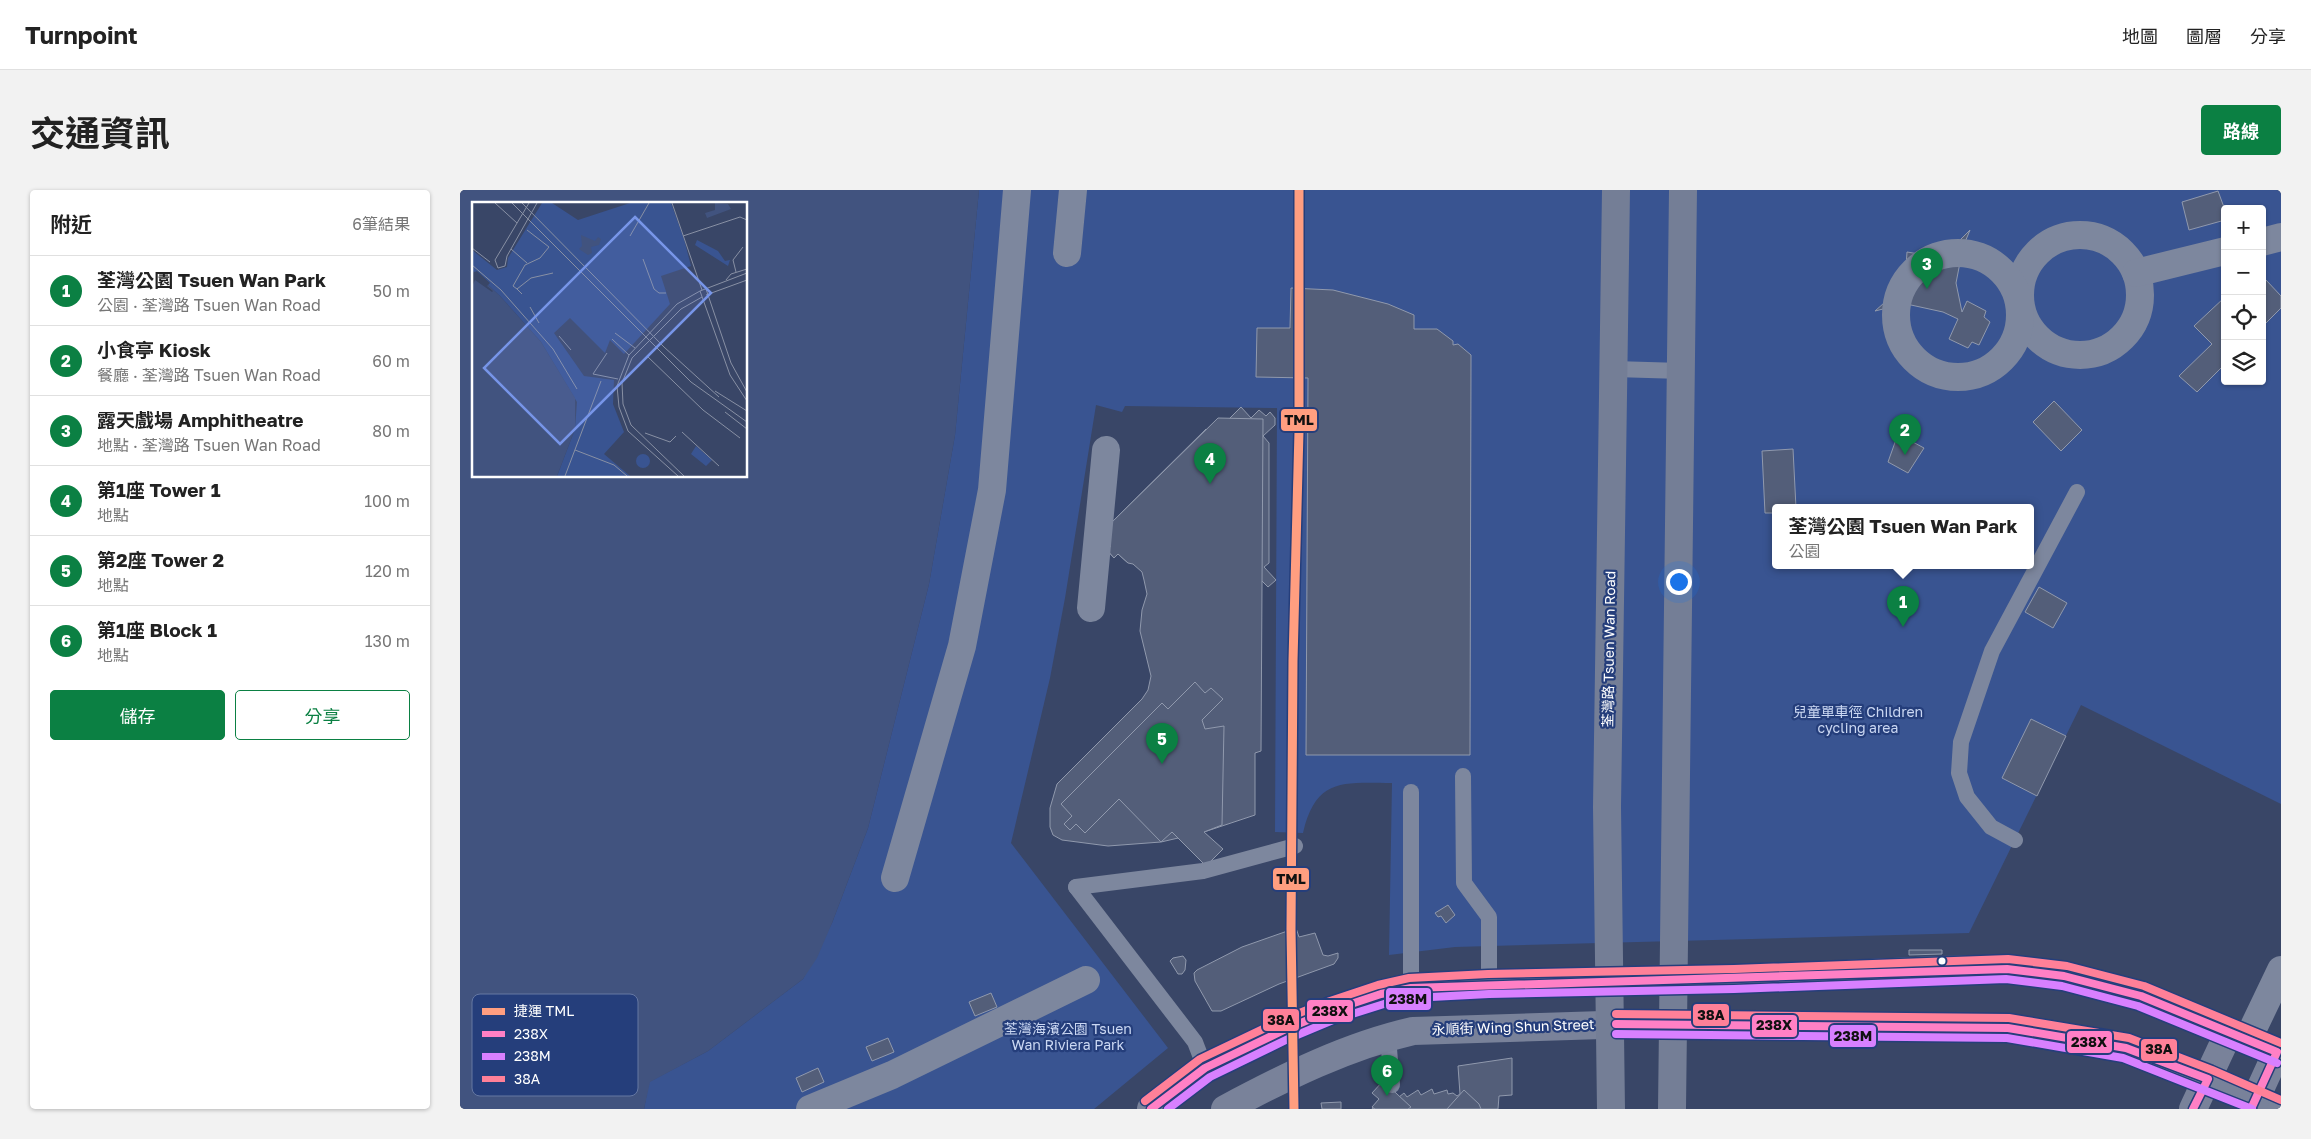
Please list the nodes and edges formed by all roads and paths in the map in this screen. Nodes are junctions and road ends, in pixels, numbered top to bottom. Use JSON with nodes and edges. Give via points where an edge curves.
{"nodes":[{"id":1,"x":1017,"y":190,"type":"edge"},
{"id":2,"x":1073,"y":190,"type":"edge"},
{"id":3,"x":1616,"y":190,"type":"edge"},
{"id":4,"x":1683,"y":190,"type":"edge"},
{"id":5,"x":2281,"y":237,"type":"edge"},
{"id":6,"x":2266,"y":241,"type":"edge"},
{"id":7,"x":2221,"y":252,"type":"edge"},
{"id":8,"x":1067,"y":253,"type":"dead end"},
{"id":9,"x":2136,"y":273,"type":"junction"},
{"id":10,"x":2021,"y":306,"type":"junction"},
{"id":11,"x":1614,"y":369,"type":"junction"},
{"id":12,"x":1682,"y":370,"type":"junction"},
{"id":13,"x":1106,"y":450,"type":"dead end"},
{"id":14,"x":2077,"y":492,"type":"dead end"},
{"id":15,"x":1091,"y":608,"type":"dead end"},
{"id":16,"x":1462,"y":776,"type":"dead end"},
{"id":17,"x":1411,"y":792,"type":"dead end"},
{"id":18,"x":2015,"y":840,"type":"dead end"},
{"id":19,"x":1295,"y":846,"type":"dead end"},
{"id":20,"x":894,"y":878,"type":"dead end"},
{"id":21,"x":2281,"y":970,"type":"edge"},
{"id":22,"x":1086,"y":980,"type":"dead end"},
{"id":23,"x":1489,"y":984,"type":"junction"},
{"id":24,"x":1411,"y":988,"type":"junction"},
{"id":25,"x":1388,"y":1036,"type":"junction"},
{"id":26,"x":2238,"y":1036,"type":"junction"},
{"id":27,"x":2279,"y":1053,"type":"edge"},
{"id":28,"x":1205,"y":1068,"type":"junction"},
{"id":29,"x":2208,"y":1079,"type":"junction"},
{"id":30,"x":1392,"y":1084,"type":"dead end"},
{"id":31,"x":2261,"y":1106,"type":"edge"},
{"id":32,"x":810,"y":1109,"type":"edge"},
{"id":33,"x":1152,"y":1109,"type":"edge"},
{"id":34,"x":1225,"y":1109,"type":"edge"},
{"id":35,"x":1611,"y":1109,"type":"edge"},
{"id":36,"x":1672,"y":1109,"type":"edge"},
{"id":37,"x":2193,"y":1109,"type":"edge"}],
"edges":[{"from":1,"to":20,"type":"street","via":[[992,490],[962,646]]},
{"from":2,"to":8,"type":"street"},
{"from":3,"to":11,"type":"highway","name":"荃灣路 Tsuen Wan Road","bridge":true},
{"from":4,"to":12,"type":"highway","bridge":true},
{"from":5,"to":6,"type":"street"},
{"from":7,"to":9,"type":"street"},
{"from":9,"to":10,"type":"street","via":[[2124,254],[2105,240],[2090,235],[2057,239],[2032,259],[2020,290]]},
{"from":9,"to":10,"type":"street","via":[[2141,291],[2139,309],[2121,340],[2106,350],[2088,355],[2070,354],[2053,348],[2038,338],[2027,323]]},
{"from":10,"to":10,"type":"street","via":[[2014,343],[1988,370],[1970,376],[1951,377],[1933,372],[1917,362],[1904,348],[1895,315],[1902,285],[1911,272],[1942,254],[1960,253],[1991,262],[2010,281]]},
{"from":11,"to":12,"type":"lane"},
{"from":11,"to":35,"type":"highway","name":"荃灣路 Tsuen Wan Road","bridge":true,"via":[[1607,807]]},
{"from":12,"to":36,"type":"highway","bridge":true},
{"from":13,"to":15,"type":"street"},
{"from":14,"to":18,"type":"lane","via":[[1992,651],[1962,742],[1959,773],[1967,797],[1991,827]]},
{"from":16,"to":23,"type":"lane","via":[[1464,883],[1489,917]]},
{"from":17,"to":24,"type":"lane"},
{"from":19,"to":28,"type":"lane","via":[[1203,871],[1076,887],[1195,1042]]},
{"from":21,"to":26,"type":"street"},
{"from":22,"to":32,"type":"street","via":[[892,1075]]},
{"from":23,"to":24,"type":"street"},
{"from":23,"to":26,"type":"street","via":[[2008,969],[2064,976],[2141,996]]},
{"from":24,"to":28,"type":"street","via":[[1330,1011]]},
{"from":25,"to":29,"type":"street","name":"永順街 Wing Shun Street","via":[[1413,1031],[1540,1025],[2008,1028],[2126,1048]]},
{"from":25,"to":30,"type":"lane"},
{"from":25,"to":34,"type":"street","name":"永順街 Wing Shun Street","via":[[1280,1080]]},
{"from":26,"to":27,"type":"street"},
{"from":26,"to":29,"type":"street"},
{"from":27,"to":31,"type":"street"},
{"from":28,"to":33,"type":"street"},
{"from":29,"to":31,"type":"street","name":"永順街 Wing Shun Street"},
{"from":29,"to":37,"type":"street"}]}
